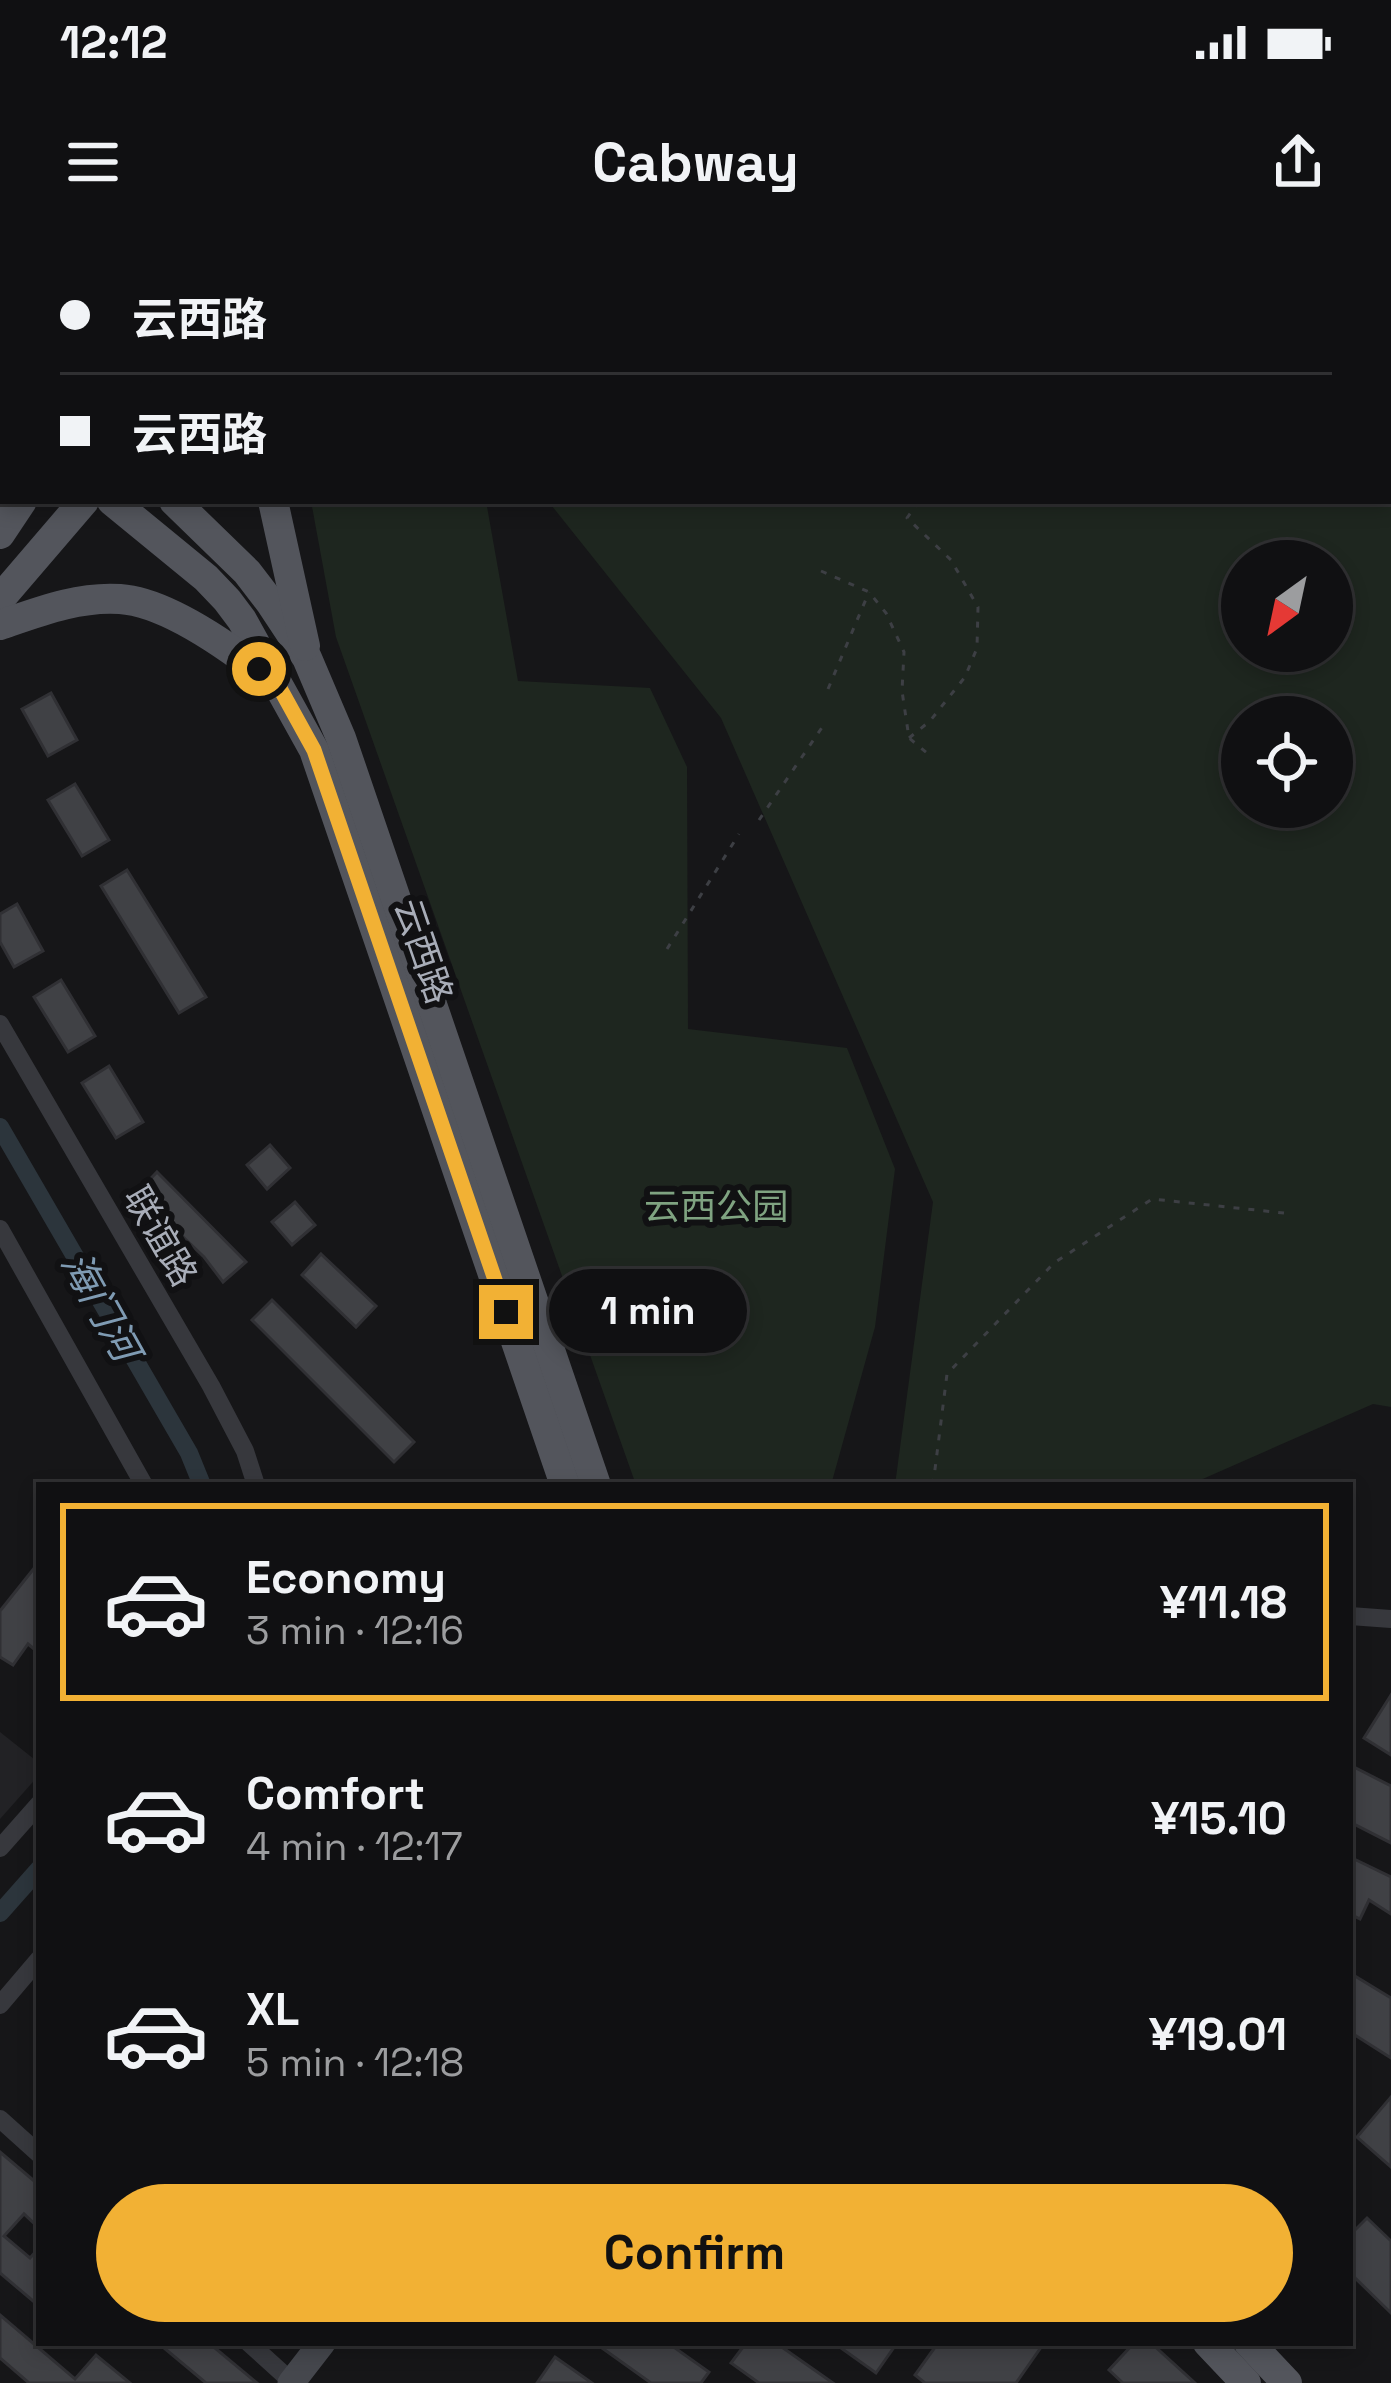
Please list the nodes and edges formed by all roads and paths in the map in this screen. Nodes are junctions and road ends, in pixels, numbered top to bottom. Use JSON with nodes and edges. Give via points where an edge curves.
{"nodes":[{"id":1,"x":20,"y":504,"type":"edge"},
{"id":2,"x":81,"y":504,"type":"edge"},
{"id":3,"x":115,"y":504,"type":"edge"},
{"id":4,"x":177,"y":504,"type":"edge"},
{"id":5,"x":274,"y":504,"type":"edge"},
{"id":6,"x":917,"y":504,"type":"edge"},
{"id":7,"x":0,"y":534,"type":"edge"},
{"id":8,"x":821,"y":571,"type":"dead end"},
{"id":9,"x":869,"y":592,"type":"junction"},
{"id":10,"x":0,"y":599,"type":"edge"},
{"id":11,"x":0,"y":625,"type":"edge"},
{"id":12,"x":307,"y":658,"type":"junction"},
{"id":13,"x":277,"y":683,"type":"junction"},
{"id":14,"x":828,"y":688,"type":"dead end"},
{"id":15,"x":823,"y":726,"type":"dead end"},
{"id":16,"x":909,"y":738,"type":"junction"},
{"id":17,"x":928,"y":753,"type":"dead end"},
{"id":18,"x":759,"y":820,"type":"dead end"},
{"id":19,"x":739,"y":834,"type":"dead end"},
{"id":20,"x":667,"y":949,"type":"dead end"},
{"id":21,"x":0,"y":1024,"type":"edge"},
{"id":22,"x":1284,"y":1213,"type":"dead end"},
{"id":23,"x":0,"y":1229,"type":"edge"},
{"id":24,"x":142,"y":1482,"type":"edge"},
{"id":25,"x":255,"y":1482,"type":"edge"},
{"id":26,"x":564,"y":1482,"type":"edge"},
{"id":27,"x":595,"y":1482,"type":"edge"},
{"id":28,"x":933,"y":1482,"type":"edge"},
{"id":29,"x":1353,"y":1616,"type":"edge"},
{"id":30,"x":1391,"y":1619,"type":"edge"},
{"id":31,"x":36,"y":1807,"type":"edge"},
{"id":32,"x":0,"y":1848,"type":"edge"},
{"id":33,"x":36,"y":1963,"type":"edge"},
{"id":34,"x":0,"y":2005,"type":"edge"},
{"id":35,"x":0,"y":2120,"type":"edge"},
{"id":36,"x":36,"y":2151,"type":"edge"},
{"id":37,"x":252,"y":2346,"type":"edge"},
{"id":38,"x":320,"y":2346,"type":"edge"},
{"id":39,"x":1211,"y":2346,"type":"edge"},
{"id":40,"x":1252,"y":2346,"type":"edge"},
{"id":41,"x":291,"y":2382,"type":"edge"},
{"id":42,"x":1246,"y":2383,"type":"edge"},
{"id":43,"x":1287,"y":2383,"type":"edge"}],
"edges":[{"from":1,"to":7,"type":"main road"},
{"from":2,"to":10,"type":"main road"},
{"from":3,"to":13,"type":"main road","name":"云西路","via":[[227,600]]},
{"from":4,"to":12,"type":"main road","name":"云西路","via":[[247,572]]},
{"from":5,"to":12,"type":"main road","name":"云西路"},
{"from":6,"to":16,"type":"path","via":[[908,518],[951,560],[978,607],[977,648],[949,700]]},
{"from":8,"to":9,"type":"path"},
{"from":9,"to":14,"type":"path"},
{"from":9,"to":16,"type":"path","via":[[904,652]]},
{"from":11,"to":13,"type":"main road","via":[[61,605],[135,601]]},
{"from":12,"to":27,"type":"main road","name":"云西路"},
{"from":13,"to":26,"type":"main road","name":"云西路","via":[[314,750]]},
{"from":15,"to":18,"type":"path"},
{"from":16,"to":17,"type":"path"},
{"from":19,"to":20,"type":"path"},
{"from":21,"to":25,"type":"street","name":"联谊路","via":[[211,1386]]},
{"from":22,"to":28,"type":"path","via":[[1152,1199],[1054,1263],[947,1374]]},
{"from":23,"to":24,"type":"street"},
{"from":29,"to":30,"type":"street"},
{"from":31,"to":32,"type":"street"},
{"from":33,"to":34,"type":"street"},
{"from":35,"to":36,"type":"street"},
{"from":37,"to":41,"type":"street"},
{"from":38,"to":41,"type":"main road"},
{"from":39,"to":42,"type":"main road"},
{"from":40,"to":43,"type":"main road"}]}
